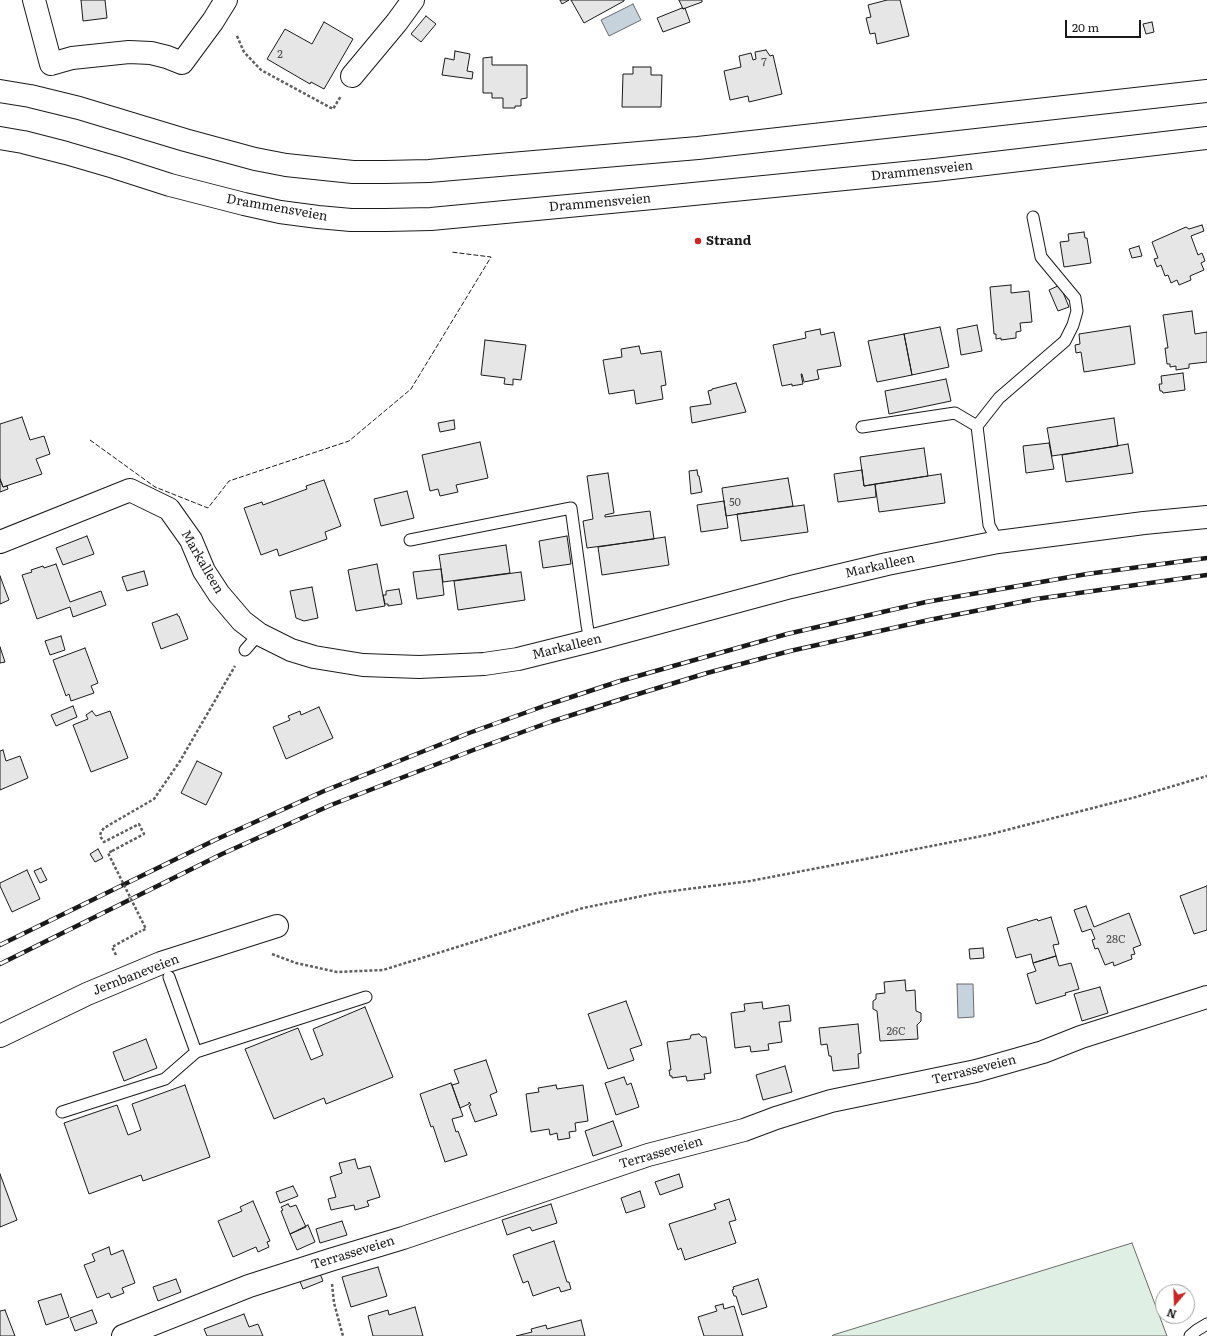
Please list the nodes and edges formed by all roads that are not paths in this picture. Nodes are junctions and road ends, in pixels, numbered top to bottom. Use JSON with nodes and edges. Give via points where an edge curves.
{"nodes":[{"id":1,"x":34,"y":0,"type":"edge"},
{"id":2,"x":226,"y":0,"type":"edge"},
{"id":3,"x":413,"y":0,"type":"edge"},
{"id":4,"x":352,"y":76,"type":"road end"},
{"id":5,"x":0,"y":91,"type":"edge"},
{"id":6,"x":1207,"y":91,"type":"edge"},
{"id":7,"x":0,"y":138,"type":"edge"},
{"id":8,"x":1207,"y":138,"type":"edge"},
{"id":9,"x":1033,"y":217,"type":"dead end"},
{"id":10,"x":977,"y":426,"type":"junction"},
{"id":11,"x":862,"y":427,"type":"dead end"},
{"id":12,"x":1207,"y":517,"type":"edge"},
{"id":13,"x":410,"y":540,"type":"dead end"},
{"id":14,"x":0,"y":542,"type":"edge"},
{"id":15,"x":998,"y":542,"type":"junction"},
{"id":16,"x":259,"y":634,"type":"junction"},
{"id":17,"x":590,"y":641,"type":"junction"},
{"id":18,"x":245,"y":650,"type":"road end"},
{"id":19,"x":277,"y":926,"type":"dead end"},
{"id":20,"x":168,"y":977,"type":"dead end"},
{"id":21,"x":366,"y":997,"type":"dead end"},
{"id":22,"x":1207,"y":998,"type":"edge"},
{"id":23,"x":0,"y":1036,"type":"edge"},
{"id":24,"x":196,"y":1052,"type":"junction"},
{"id":25,"x":62,"y":1112,"type":"dead end"},
{"id":26,"x":1207,"y":1324,"type":"edge"},
{"id":27,"x":123,"y":1336,"type":"edge"},
{"id":28,"x":1190,"y":1336,"type":"edge"}],
"edges":[{"from":1,"to":2,"type":"main road","via":[[51,64],[72,58],[129,52],[151,53],[182,64]]},
{"from":3,"to":4,"type":"main road"},
{"from":5,"to":6,"type":"main road","via":[[79,108],[255,159],[354,172],[385,172],[429,171],[698,148]]},
{"from":7,"to":8,"type":"main road","name":"Drammensveien","via":[[66,153],[170,185],[244,204],[280,212],[351,220],[431,219],[663,197],[935,170]]},
{"from":9,"to":10,"type":"lane","via":[[1041,257],[1075,298],[1078,311],[1064,341],[999,398]]},
{"from":10,"to":11,"type":"lane","via":[[955,413]]},
{"from":10,"to":15,"type":"lane","via":[[989,525]]},
{"from":12,"to":15,"type":"main road","name":"Markalleen"},
{"from":13,"to":17,"type":"lane","via":[[571,508]]},
{"from":14,"to":16,"type":"main road","name":"Markalleen","via":[[130,490],[169,509],[191,540],[204,571],[219,594],[242,621]]},
{"from":15,"to":17,"type":"main road","name":"Markalleen","via":[[887,564],[791,587]]},
{"from":16,"to":17,"type":"main road","name":"Markalleen","via":[[291,650],[314,657],[362,665],[418,667],[484,664],[518,659]]},
{"from":16,"to":18,"type":"lane"},
{"from":19,"to":23,"type":"main road","name":"Jernbaneveien","via":[[161,963],[87,994]]},
{"from":20,"to":24,"type":"lane"},
{"from":21,"to":24,"type":"lane"},
{"from":22,"to":27,"type":"main road","name":"Terrasseveien","via":[[983,1069],[831,1101],[744,1130],[648,1155],[418,1233],[249,1286]]},
{"from":24,"to":25,"type":"lane","via":[[165,1079]]},
{"from":26,"to":28,"type":"lane"}]}
